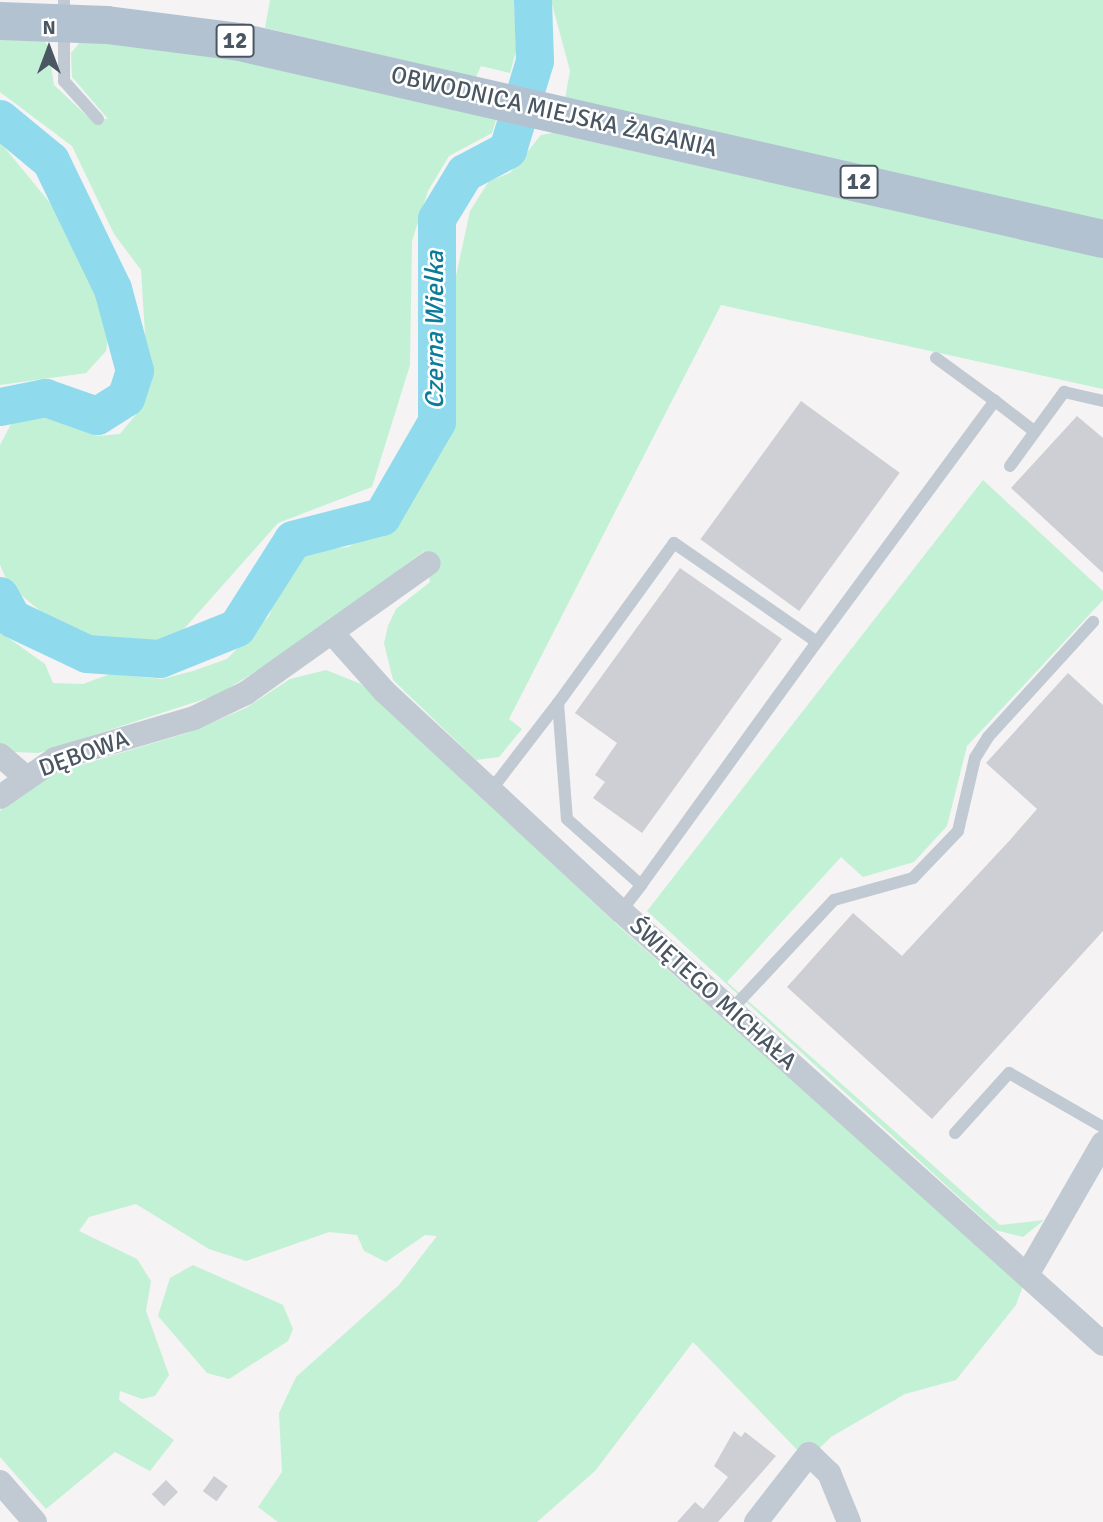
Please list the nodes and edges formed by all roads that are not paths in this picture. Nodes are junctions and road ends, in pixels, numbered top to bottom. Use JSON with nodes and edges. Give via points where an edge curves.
{"nodes":[{"id":1,"x":63,"y":11,"type":"edge"},
{"id":2,"x":0,"y":22,"type":"edge"},
{"id":3,"x":98,"y":120,"type":"dead end"},
{"id":4,"x":1103,"y":240,"type":"edge"},
{"id":5,"x":936,"y":358,"type":"dead end"},
{"id":6,"x":995,"y":401,"type":"junction"},
{"id":7,"x":1103,"y":401,"type":"edge"},
{"id":8,"x":1034,"y":431,"type":"junction"},
{"id":9,"x":1010,"y":466,"type":"dead end"},
{"id":10,"x":429,"y":563,"type":"dead end"},
{"id":11,"x":1093,"y":622,"type":"dead end"},
{"id":12,"x":334,"y":635,"type":"junction"},
{"id":13,"x":817,"y":642,"type":"junction"},
{"id":14,"x":558,"y":703,"type":"junction"},
{"id":15,"x":0,"y":755,"type":"edge"},
{"id":16,"x":24,"y":776,"type":"junction"},
{"id":17,"x":491,"y":790,"type":"junction"},
{"id":18,"x":0,"y":797,"type":"edge"},
{"id":19,"x":641,"y":885,"type":"junction"},
{"id":20,"x":621,"y":911,"type":"junction"},
{"id":21,"x":731,"y":1010,"type":"junction"},
{"id":22,"x":1103,"y":1128,"type":"edge"},
{"id":23,"x":956,"y":1133,"type":"dead end"},
{"id":24,"x":1103,"y":1143,"type":"edge"},
{"id":25,"x":1027,"y":1275,"type":"junction"},
{"id":26,"x":1103,"y":1343,"type":"edge"},
{"id":27,"x":0,"y":1482,"type":"edge"},
{"id":28,"x":35,"y":1522,"type":"edge"},
{"id":29,"x":756,"y":1522,"type":"edge"},
{"id":30,"x":849,"y":1522,"type":"edge"}],
"edges":[{"from":1,"to":2,"type":"main road","name":"OBWODNICA MIEJSKA ŻAGANIA","number":"12"},
{"from":1,"to":3,"type":"lane","via":[[64,81]]},
{"from":1,"to":4,"type":"main road","name":"OBWODNICA MIEJSKA ŻAGANIA","number":"12","via":[[240,42],[465,91]]},
{"from":5,"to":6,"type":"lane"},
{"from":6,"to":8,"type":"lane"},
{"from":6,"to":13,"type":"lane"},
{"from":7,"to":8,"type":"lane","via":[[1064,392]]},
{"from":8,"to":9,"type":"lane"},
{"from":10,"to":12,"type":"street"},
{"from":11,"to":21,"type":"lane","via":[[988,737],[975,758],[958,831],[913,878],[834,900]]},
{"from":12,"to":16,"type":"street","name":"DĘBOWA","via":[[246,693],[175,724],[68,754]]},
{"from":12,"to":17,"type":"street","name":"ŚWIĘTEGO MICHAŁA"},
{"from":13,"to":14,"type":"lane","via":[[674,543]]},
{"from":13,"to":19,"type":"lane"},
{"from":14,"to":17,"type":"lane"},
{"from":14,"to":19,"type":"lane","via":[[567,819]]},
{"from":15,"to":16,"type":"street"},
{"from":16,"to":18,"type":"street","name":"DĘBOWA"},
{"from":17,"to":20,"type":"street","name":"ŚWIĘTEGO MICHAŁA"},
{"from":19,"to":20,"type":"lane"},
{"from":20,"to":21,"type":"street","name":"ŚWIĘTEGO MICHAŁA"},
{"from":21,"to":25,"type":"street","name":"ŚWIĘTEGO MICHAŁA"},
{"from":22,"to":23,"type":"lane","via":[[1009,1073]]},
{"from":24,"to":25,"type":"street"},
{"from":25,"to":26,"type":"street","name":"ŚWIĘTEGO MICHAŁA"},
{"from":27,"to":28,"type":"street"},
{"from":29,"to":30,"type":"street","via":[[809,1454],[829,1474]]}]}
